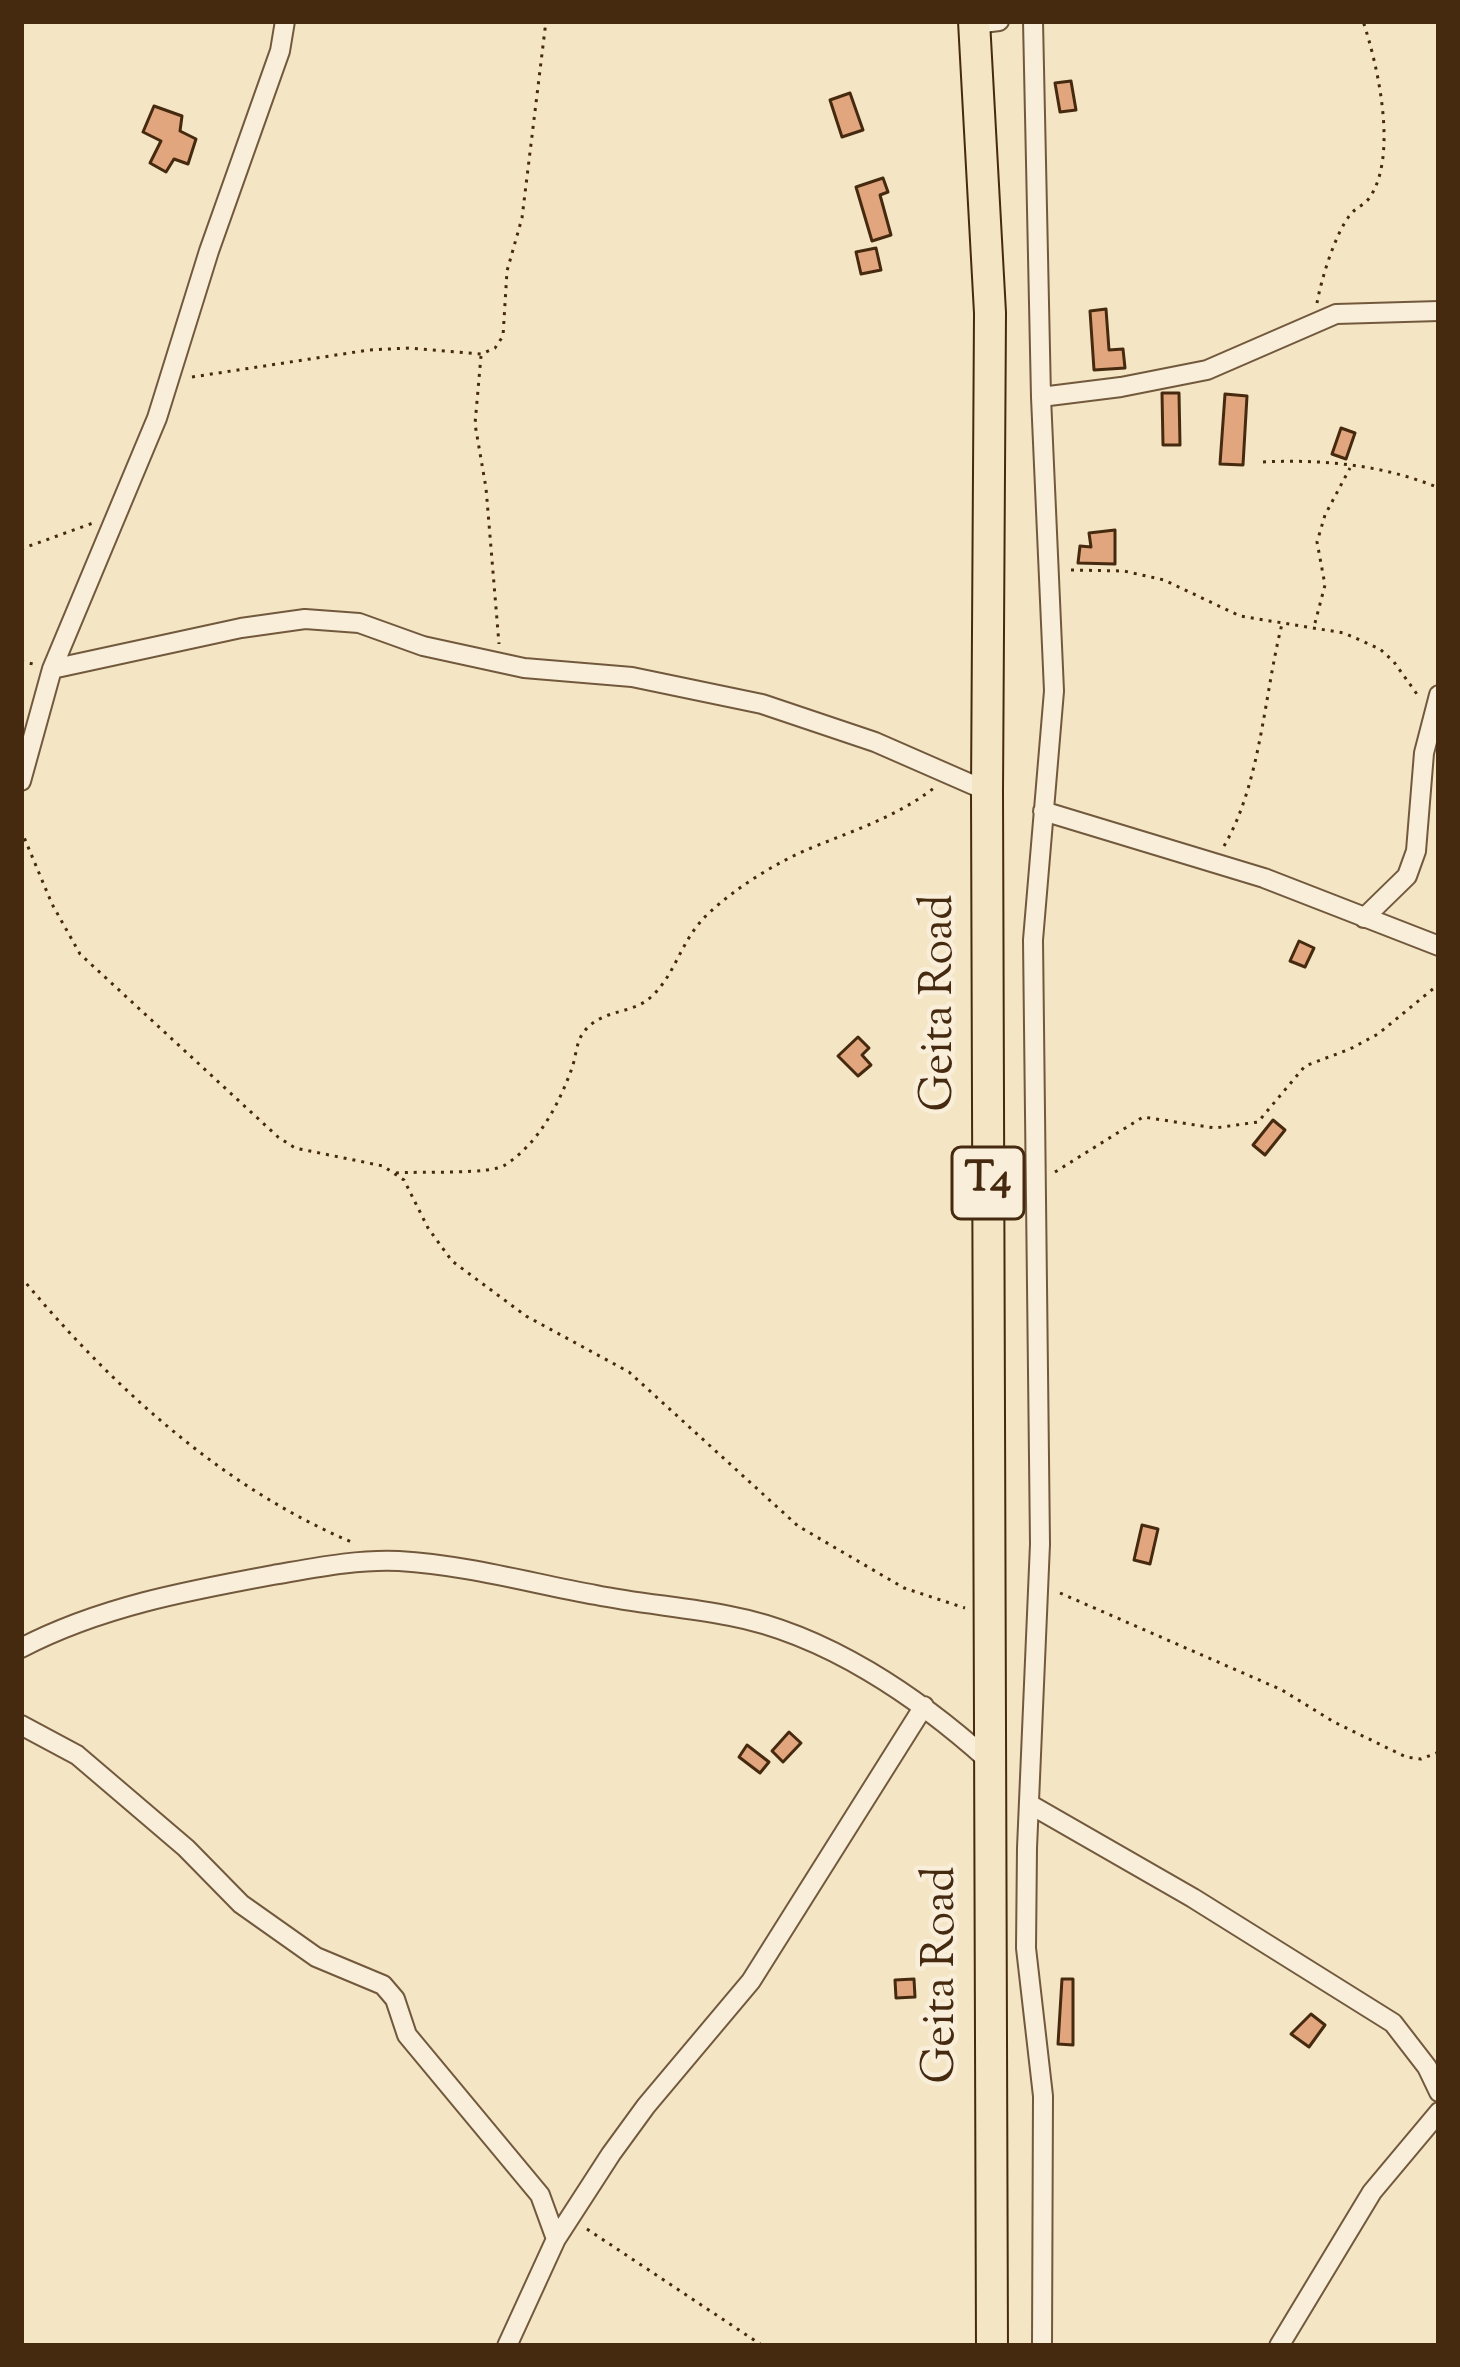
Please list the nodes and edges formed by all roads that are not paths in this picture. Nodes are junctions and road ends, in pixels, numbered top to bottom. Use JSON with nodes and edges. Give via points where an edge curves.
{"nodes":[{"id":1,"x":285,"y":21,"type":"edge"},
{"id":2,"x":1033,"y":21,"type":"edge"},
{"id":3,"x":983,"y":22,"type":"edge"},
{"id":4,"x":1439,"y":311,"type":"edge"},
{"id":5,"x":1041,"y":397,"type":"junction"},
{"id":6,"x":52,"y":669,"type":"junction"},
{"id":7,"x":1436,"y":705,"type":"edge"},
{"id":8,"x":21,"y":781,"type":"edge"},
{"id":9,"x":987,"y":791,"type":"junction"},
{"id":10,"x":1043,"y":811,"type":"junction"},
{"id":11,"x":1364,"y":918,"type":"junction"},
{"id":12,"x":1439,"y":946,"type":"edge"},
{"id":13,"x":21,"y":1648,"type":"edge"},
{"id":14,"x":924,"y":1706,"type":"junction"},
{"id":15,"x":21,"y":1725,"type":"edge"},
{"id":16,"x":989,"y":1761,"type":"junction"},
{"id":17,"x":1031,"y":1805,"type":"junction"},
{"id":18,"x":1439,"y":2092,"type":"edge"},
{"id":19,"x":1439,"y":2112,"type":"edge"},
{"id":20,"x":556,"y":2239,"type":"junction"},
{"id":21,"x":514,"y":2344,"type":"edge"},
{"id":22,"x":992,"y":2346,"type":"edge"},
{"id":23,"x":1042,"y":2346,"type":"edge"},
{"id":24,"x":1279,"y":2346,"type":"edge"}],
"edges":[{"from":1,"to":6,"type":"street","via":[[169,380]]},
{"from":2,"to":5,"type":"street"},
{"from":3,"to":9,"type":"highway","name":"Geita Road","number":"T4"},
{"from":4,"to":5,"type":"street","via":[[1336,314],[1207,370]]},
{"from":5,"to":10,"type":"street","via":[[1054,691]]},
{"from":6,"to":8,"type":"street"},
{"from":6,"to":9,"type":"street","via":[[305,619],[359,623],[524,668],[632,677],[762,704]]},
{"from":7,"to":11,"type":"street","via":[[1408,876]]},
{"from":9,"to":16,"type":"highway","name":"Geita Road","number":"T4"},
{"from":10,"to":11,"type":"street"},
{"from":10,"to":17,"type":"street","via":[[1033,940],[1040,1544]]},
{"from":11,"to":12,"type":"street"},
{"from":13,"to":14,"type":"street","via":[[165,1595],[398,1561],[778,1628]]},
{"from":14,"to":16,"type":"street"},
{"from":14,"to":20,"type":"street","via":[[751,1981],[646,2106]]},
{"from":15,"to":20,"type":"street","via":[[77,1755],[242,1904],[316,1957],[383,1985],[407,2035],[540,2195]]},
{"from":16,"to":22,"type":"highway","name":"Geita Road","number":"T4"},
{"from":17,"to":18,"type":"street","via":[[1394,2023]]},
{"from":17,"to":23,"type":"street","via":[[1026,1948],[1043,2096]]},
{"from":19,"to":24,"type":"street","via":[[1372,2192]]},
{"from":20,"to":21,"type":"street"}]}
